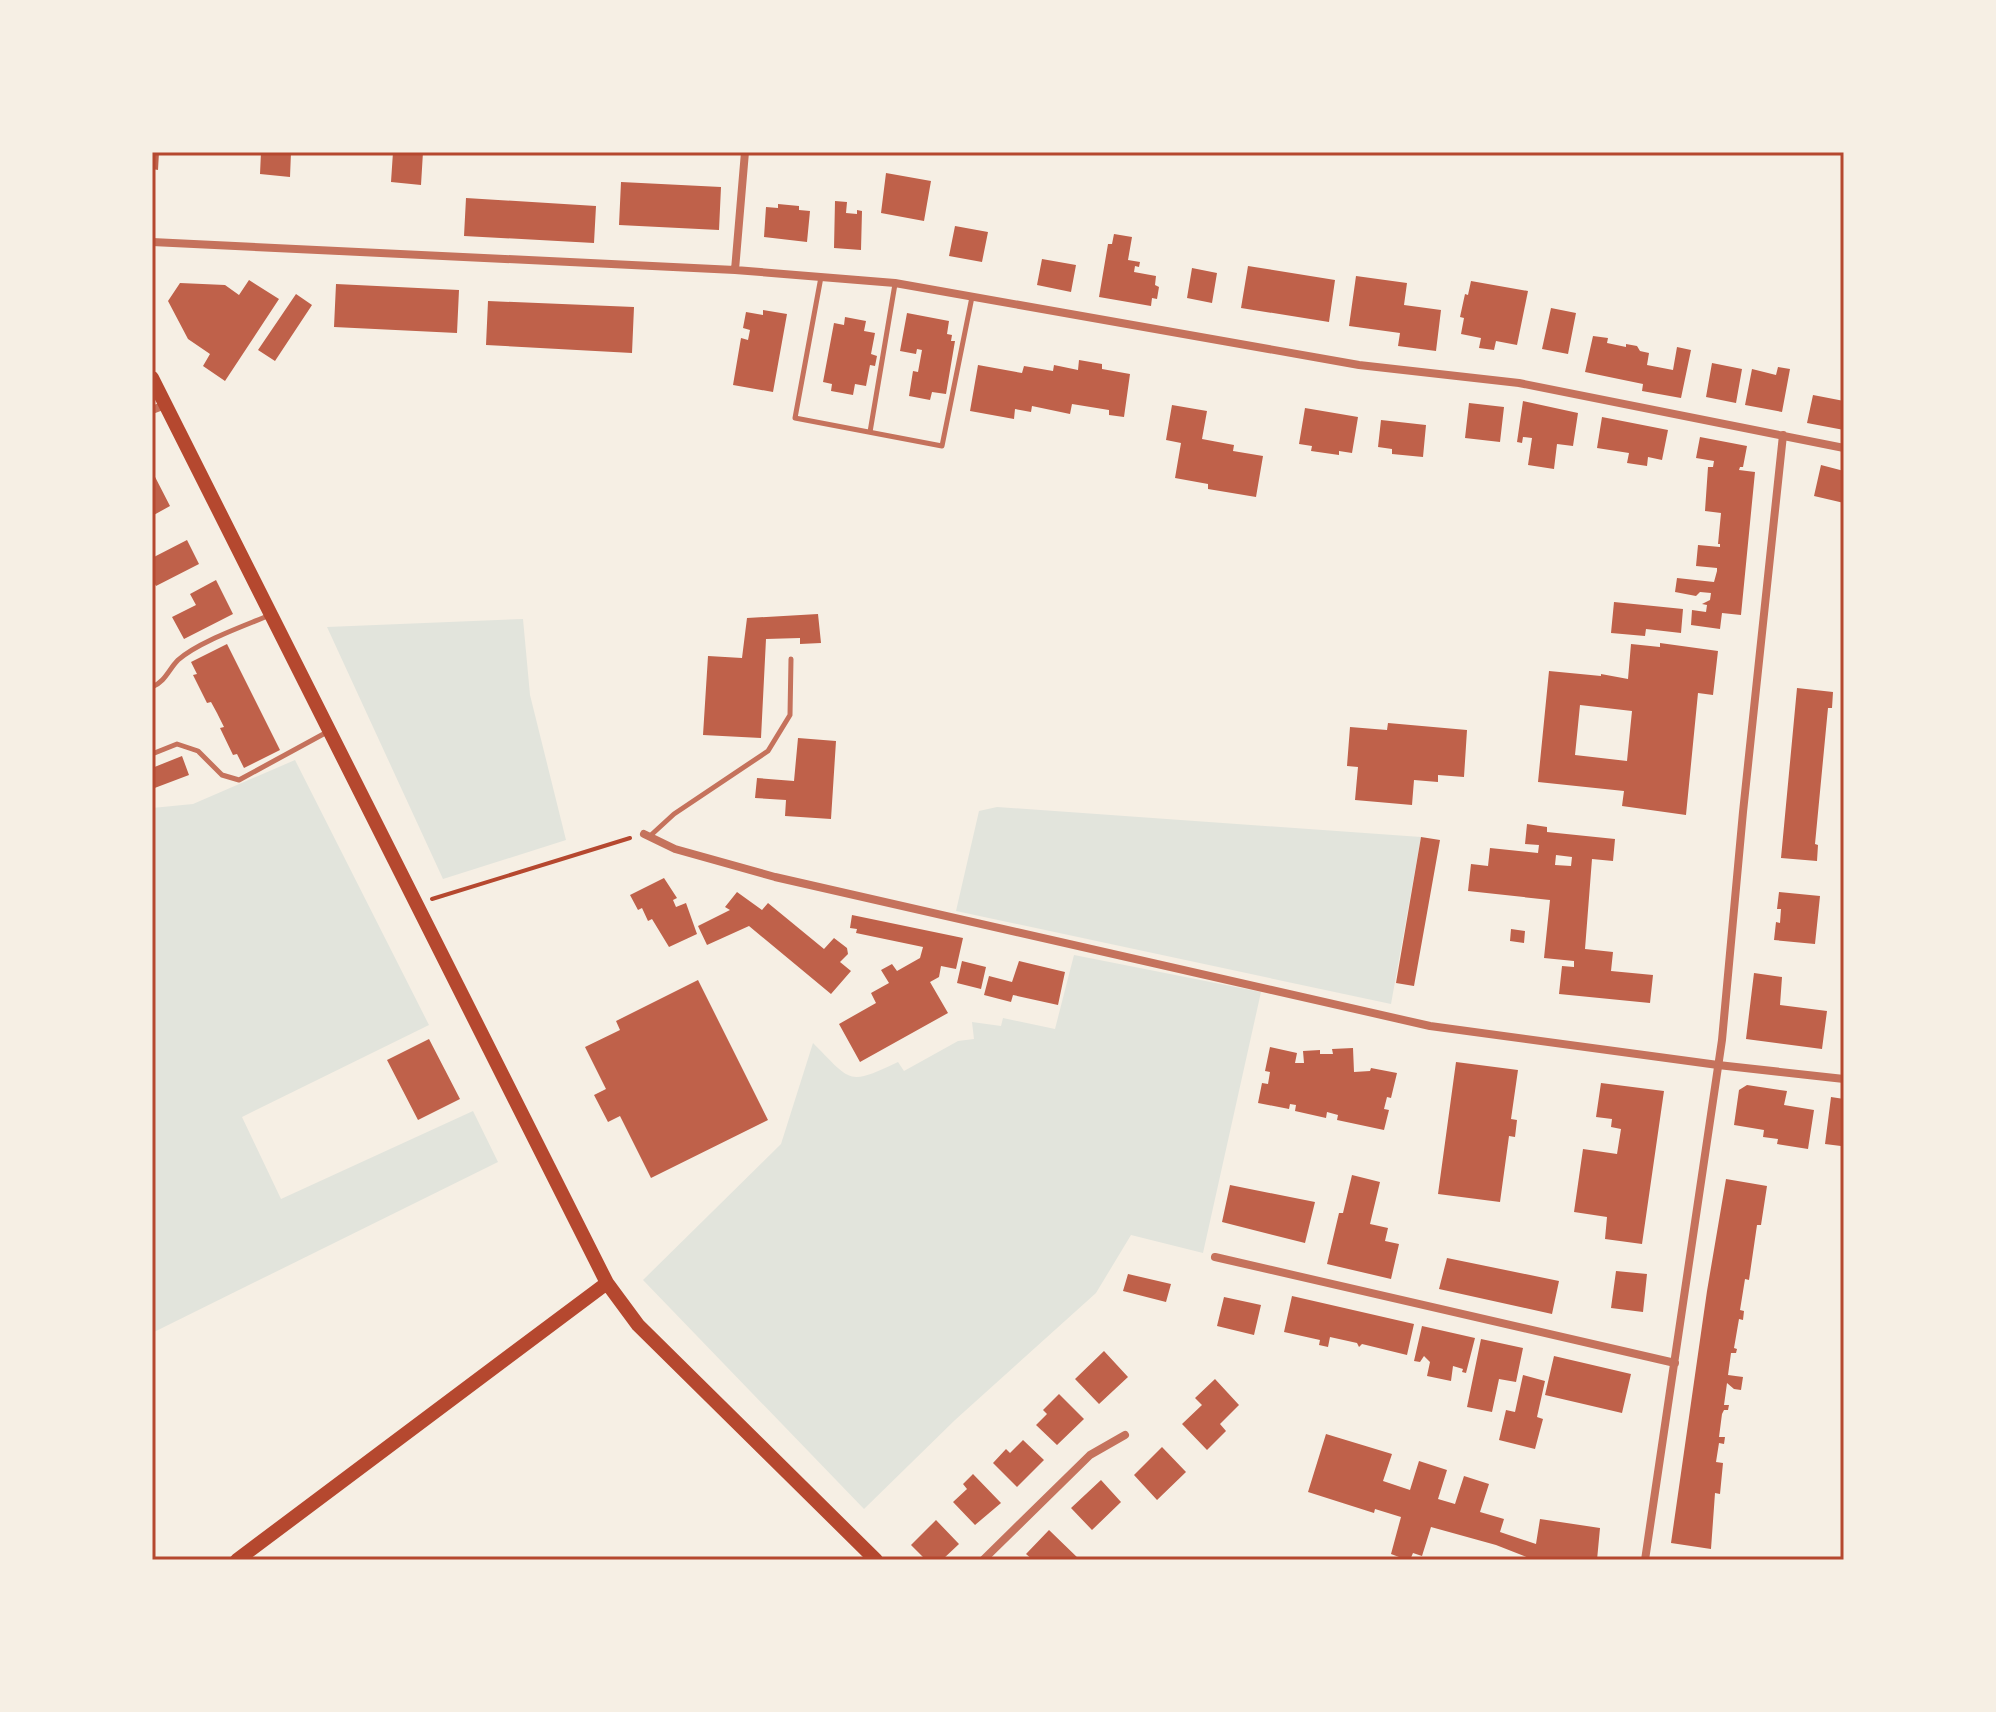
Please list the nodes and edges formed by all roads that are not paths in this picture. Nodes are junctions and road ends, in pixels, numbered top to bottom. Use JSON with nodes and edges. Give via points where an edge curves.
{"nodes":[{"id":1,"x":745,"y":152,"type":"edge"},
{"id":2,"x":152,"y":242,"type":"edge"},
{"id":3,"x":735,"y":270,"type":"junction"},
{"id":4,"x":821,"y":277,"type":"junction"},
{"id":5,"x":895,"y":283,"type":"junction"},
{"id":6,"x":972,"y":296,"type":"junction"},
{"id":7,"x":152,"y":378,"type":"edge"},
{"id":8,"x":159,"y":408,"type":"edge"},
{"id":9,"x":870,"y":432,"type":"junction"},
{"id":10,"x":1783,"y":435,"type":"junction"},
{"id":11,"x":1844,"y":448,"type":"edge"},
{"id":12,"x":270,"y":614,"type":"junction"},
{"id":13,"x":791,"y":659,"type":"dead end"},
{"id":14,"x":152,"y":687,"type":"edge"},
{"id":15,"x":329,"y":730,"type":"junction"},
{"id":16,"x":152,"y":754,"type":"edge"},
{"id":17,"x":647,"y":835,"type":"joint"},
{"id":18,"x":1718,"y":1065,"type":"junction"},
{"id":19,"x":1844,"y":1079,"type":"edge"},
{"id":20,"x":1215,"y":1257,"type":"dead end"},
{"id":21,"x":607,"y":1283,"type":"junction"},
{"id":22,"x":1675,"y":1363,"type":"junction"},
{"id":23,"x":1125,"y":1435,"type":"dead end"},
{"id":24,"x":237,"y":1560,"type":"edge"},
{"id":25,"x":876,"y":1560,"type":"edge"},
{"id":26,"x":983,"y":1560,"type":"edge"},
{"id":27,"x":1645,"y":1560,"type":"edge"}],
"edges":[{"from":1,"to":3,"type":"street"},
{"from":2,"to":3,"type":"street"},
{"from":3,"to":4,"type":"street"},
{"from":4,"to":5,"type":"street"},
{"from":4,"to":9,"type":"lane","via":[[795,418]]},
{"from":5,"to":6,"type":"street"},
{"from":5,"to":9,"type":"lane"},
{"from":6,"to":9,"type":"lane","via":[[942,446]]},
{"from":6,"to":10,"type":"street","via":[[1359,365],[1519,383]]},
{"from":7,"to":8,"type":"main road"},
{"from":8,"to":12,"type":"main road"},
{"from":10,"to":11,"type":"street"},
{"from":10,"to":18,"type":"street"},
{"from":12,"to":14,"type":"lane","via":[[179,659]]},
{"from":12,"to":15,"type":"main road"},
{"from":13,"to":17,"type":"lane","via":[[790,715],[768,751]]},
{"from":15,"to":16,"type":"lane","via":[[239,780],[222,775],[198,751],[177,744]]},
{"from":15,"to":21,"type":"main road"},
{"from":17,"to":18,"type":"street","via":[[675,849],[775,877],[1430,1026]]},
{"from":18,"to":19,"type":"street"},
{"from":18,"to":22,"type":"street"},
{"from":20,"to":22,"type":"street"},
{"from":21,"to":24,"type":"main road"},
{"from":21,"to":25,"type":"main road","via":[[638,1325]]},
{"from":22,"to":27,"type":"street"},
{"from":23,"to":26,"type":"street","via":[[1090,1455]]}]}
